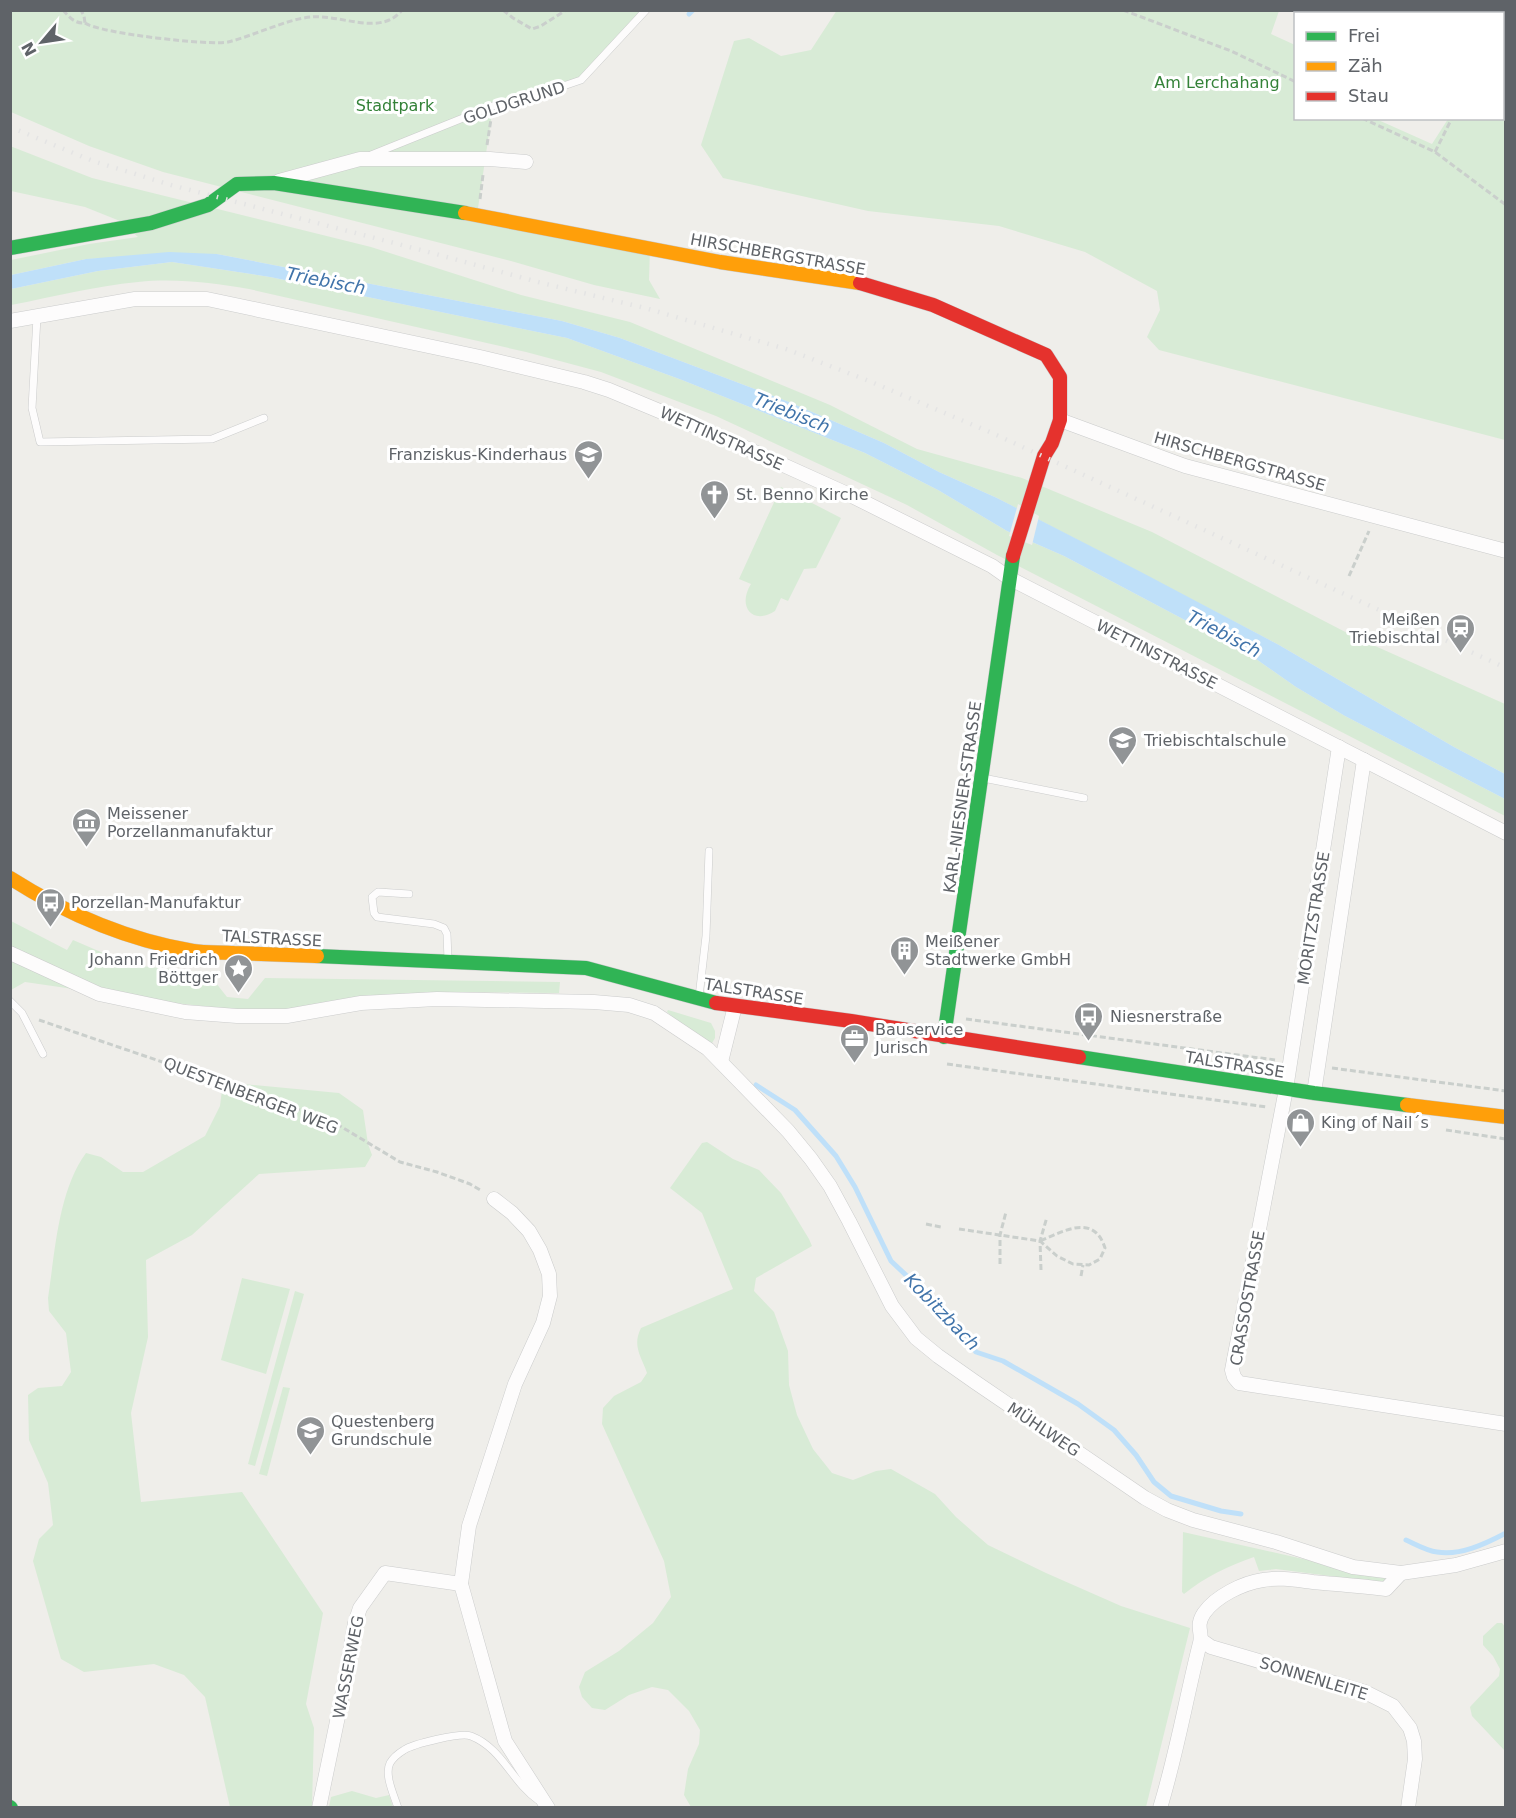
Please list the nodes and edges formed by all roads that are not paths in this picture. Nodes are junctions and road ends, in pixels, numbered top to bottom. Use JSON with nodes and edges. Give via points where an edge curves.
{"nodes":[{"id":1,"x":646,"y":10,"type":"edge"},
{"id":2,"x":360,"y":159,"type":"junction"},
{"id":3,"x":526,"y":162,"type":"dead end"},
{"id":4,"x":274,"y":183,"type":"junction"},
{"id":5,"x":10,"y":248,"type":"edge"},
{"id":6,"x":37,"y":317,"type":"junction"},
{"id":7,"x":10,"y":321,"type":"edge"},
{"id":8,"x":264,"y":418,"type":"dead end"},
{"id":9,"x":1060,"y":420,"type":"junction"},
{"id":10,"x":1506,"y":551,"type":"edge"},
{"id":11,"x":1009,"y":578,"type":"junction"},
{"id":12,"x":1339,"y":747,"type":"junction"},
{"id":13,"x":1364,"y":760,"type":"junction"},
{"id":14,"x":981,"y":777,"type":"junction"},
{"id":15,"x":1084,"y":798,"type":"dead end"},
{"id":16,"x":1506,"y":833,"type":"edge"},
{"id":17,"x":709,"y":851,"type":"dead end"},
{"id":18,"x":10,"y":878,"type":"edge"},
{"id":19,"x":409,"y":894,"type":"dead end"},
{"id":20,"x":10,"y":953,"type":"edge"},
{"id":21,"x":448,"y":962,"type":"junction"},
{"id":22,"x":698,"y":999,"type":"junction"},
{"id":23,"x":10,"y":1001,"type":"edge"},
{"id":24,"x":735,"y":1006,"type":"junction"},
{"id":25,"x":944,"y":1037,"type":"junction"},
{"id":26,"x":43,"y":1054,"type":"dead end"},
{"id":27,"x":721,"y":1062,"type":"junction"},
{"id":28,"x":1286,"y":1089,"type":"junction"},
{"id":29,"x":1314,"y":1093,"type":"junction"},
{"id":30,"x":1506,"y":1117,"type":"edge"},
{"id":31,"x":494,"y":1199,"type":"road end"},
{"id":32,"x":1506,"y":1424,"type":"edge"},
{"id":33,"x":1506,"y":1551,"type":"edge"},
{"id":34,"x":1401,"y":1573,"type":"junction"},
{"id":35,"x":461,"y":1584,"type":"junction"},
{"id":36,"x":1201,"y":1640,"type":"junction"},
{"id":37,"x":547,"y":1807,"type":"edge"},
{"id":38,"x":319,"y":1808,"type":"edge"},
{"id":39,"x":398,"y":1808,"type":"edge"},
{"id":40,"x":1160,"y":1808,"type":"edge"},
{"id":41,"x":1408,"y":1808,"type":"edge"}],
"edges":[{"from":1,"to":2,"type":"lane","name":"GOLDGRUND","via":[[581,80],[493,106]]},
{"from":2,"to":3,"type":"street"},
{"from":2,"to":4,"type":"street"},
{"from":4,"to":5,"type":"street","name":"HIRSCHBERGSTRASSE","via":[[237,184],[208,205],[151,224]]},
{"from":4,"to":9,"type":"street","name":"HIRSCHBERGSTRASSE","via":[[855,282],[933,305],[1046,355],[1060,378]]},
{"from":6,"to":7,"type":"street","name":"WETTINSTRASSE"},
{"from":6,"to":8,"type":"lane","via":[[32,408],[40,441],[212,439]]},
{"from":6,"to":11,"type":"street","name":"WETTINSTRASSE","via":[[135,299],[207,299],[584,382],[649,406],[854,497]]},
{"from":9,"to":10,"type":"street","name":"HIRSCHBERGSTRASSE","via":[[1185,466]]},
{"from":9,"to":11,"type":"street","name":"KARL-NIESNER-STRASSE","via":[[1028,504]]},
{"from":11,"to":12,"type":"street","name":"WETTINSTRASSE"},
{"from":11,"to":14,"type":"street","name":"KARL-NIESNER-STRASSE"},
{"from":12,"to":13,"type":"street","name":"WETTINSTRASSE"},
{"from":12,"to":28,"type":"street","name":"MORITZSTRASSE"},
{"from":13,"to":16,"type":"street","name":"WETTINSTRASSE"},
{"from":13,"to":29,"type":"street","name":"MORITZSTRASSE"},
{"from":14,"to":15,"type":"lane"},
{"from":14,"to":25,"type":"street","name":"KARL-NIESNER-STRASSE"},
{"from":17,"to":22,"type":"lane","via":[[706,936]]},
{"from":18,"to":21,"type":"street","name":"TALSTRASSE","via":[[85,919],[134,937],[194,951]]},
{"from":19,"to":21,"type":"lane","via":[[378,892],[372,897],[374,913],[377,918],[444,928]]},
{"from":20,"to":27,"type":"street","name":"MÜHLWEG","via":[[99,994],[185,1012],[287,1016],[361,1003],[437,999],[629,1005],[654,1013],[692,1037]]},
{"from":21,"to":22,"type":"street","name":"TALSTRASSE","via":[[586,968]]},
{"from":22,"to":24,"type":"street","name":"TALSTRASSE"},
{"from":23,"to":26,"type":"lane","via":[[22,1013]]},
{"from":24,"to":25,"type":"street","name":"TALSTRASSE"},
{"from":24,"to":27,"type":"street"},
{"from":25,"to":28,"type":"street","name":"TALSTRASSE"},
{"from":27,"to":34,"type":"street","name":"MÜHLWEG","via":[[811,1159],[897,1314],[916,1338],[938,1356],[1167,1510],[1353,1567]]},
{"from":28,"to":29,"type":"street","name":"TALSTRASSE"},
{"from":28,"to":32,"type":"street","name":"CRASSOSTRASSE","via":[[1232,1370],[1234,1377],[1239,1383]]},
{"from":29,"to":30,"type":"street","name":"TALSTRASSE"},
{"from":31,"to":35,"type":"street","via":[[512,1213],[540,1250],[549,1274],[550,1296],[543,1323],[515,1384],[470,1526]]},
{"from":33,"to":34,"type":"street","name":"MÜHLWEG"},
{"from":34,"to":36,"type":"street","via":[[1386,1589],[1280,1578],[1250,1583],[1211,1604],[1198,1628]]},
{"from":35,"to":37,"type":"street","via":[[505,1742]]},
{"from":35,"to":38,"type":"street","name":"WASSERWEG","via":[[386,1573],[360,1608]]},
{"from":36,"to":40,"type":"street"},
{"from":36,"to":41,"type":"street","name":"SONNENLEITE","via":[[1211,1647],[1365,1692],[1393,1706],[1410,1728],[1413,1741],[1415,1759]]},
{"from":37,"to":39,"type":"lane","via":[[528,1793],[491,1748],[470,1735],[458,1735],[405,1749],[389,1764]]}]}
